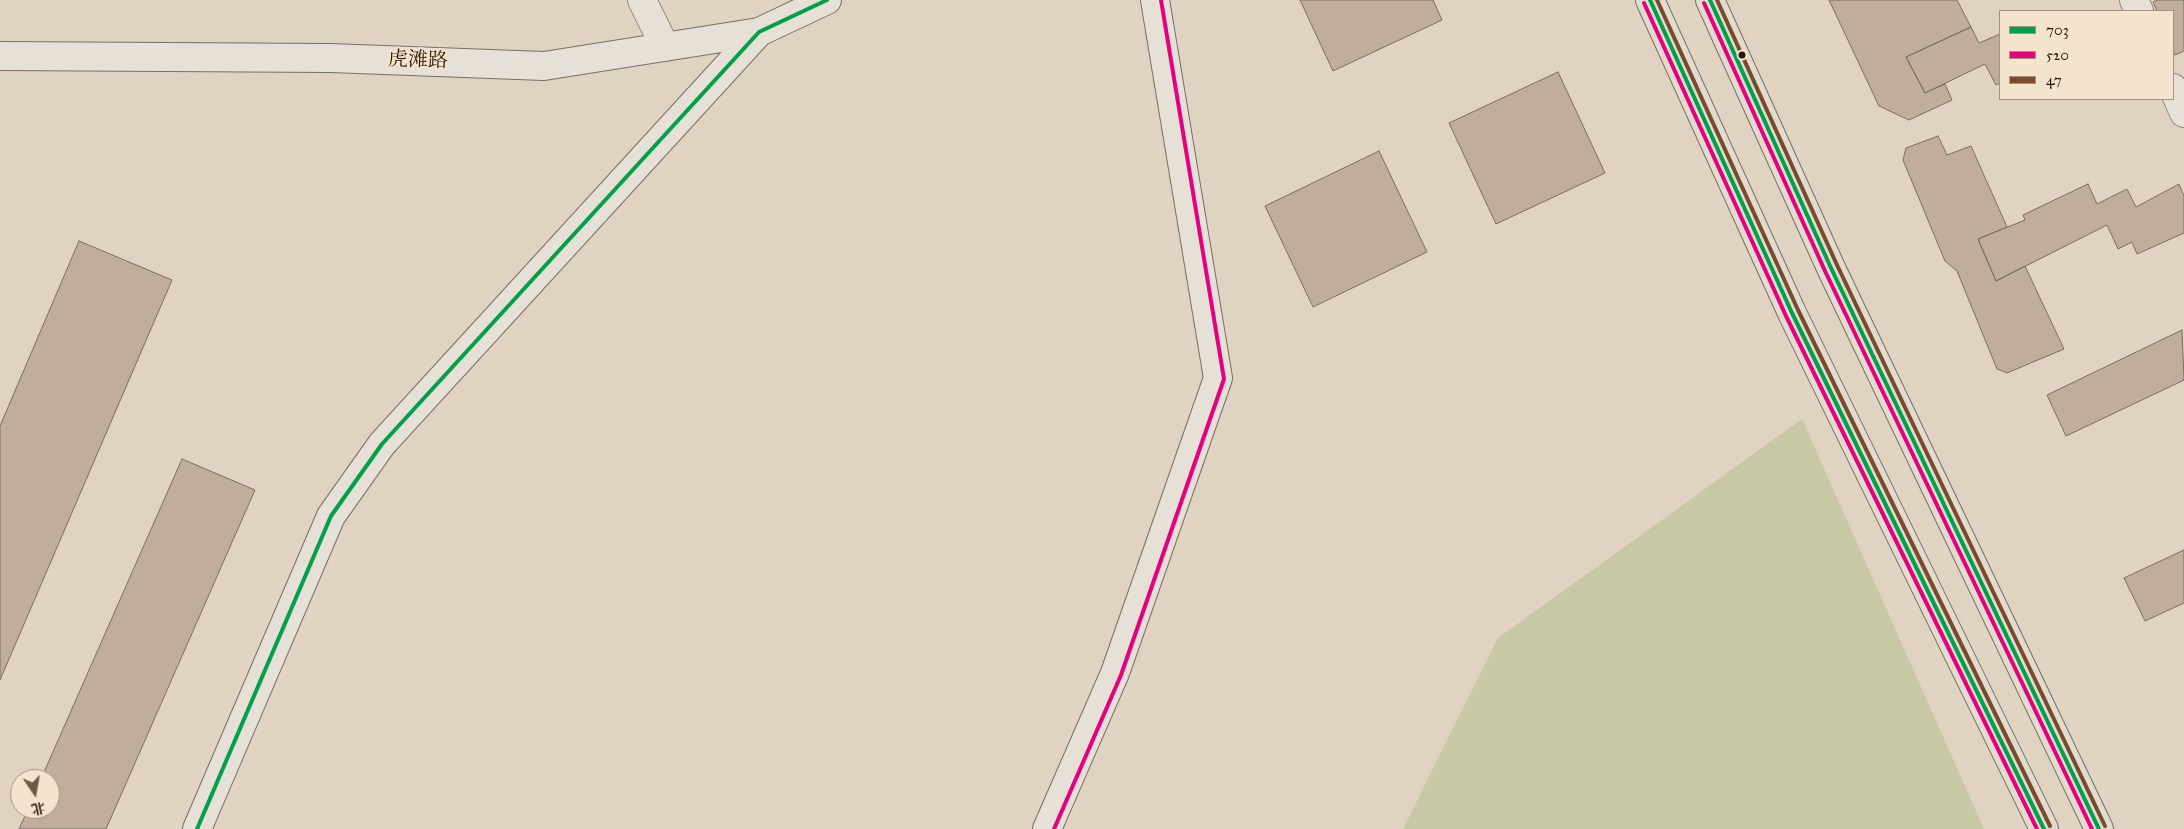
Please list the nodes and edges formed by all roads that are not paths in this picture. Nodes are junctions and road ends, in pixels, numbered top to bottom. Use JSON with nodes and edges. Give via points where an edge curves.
{"nodes":[{"id":1,"x":642,"y":0,"type":"edge"},
{"id":2,"x":827,"y":0,"type":"edge"},
{"id":3,"x":1155,"y":0,"type":"edge"},
{"id":4,"x":1650,"y":0,"type":"edge"},
{"id":5,"x":1710,"y":0,"type":"edge"},
{"id":6,"x":759,"y":32,"type":"junction"},
{"id":7,"x":665,"y":46,"type":"junction"},
{"id":8,"x":0,"y":56,"type":"edge"},
{"id":9,"x":2174,"y":90,"type":"edge"},
{"id":10,"x":2184,"y":113,"type":"edge"},
{"id":11,"x":197,"y":829,"type":"edge"},
{"id":12,"x":1047,"y":829,"type":"edge"},
{"id":13,"x":2044,"y":829,"type":"edge"},
{"id":14,"x":2099,"y":829,"type":"edge"}],
"edges":[{"from":1,"to":7,"type":"street"},
{"from":2,"to":6,"type":"street","name":"虎滩路"},
{"from":3,"to":12,"type":"street","via":[[1218,378],[1115,672]]},
{"from":4,"to":13,"type":"main road","via":[[1792,313]]},
{"from":5,"to":14,"type":"main road","via":[[1831,268]]},
{"from":6,"to":7,"type":"street","name":"虎滩路"},
{"from":6,"to":11,"type":"street","via":[[382,444],[336,508]]},
{"from":7,"to":8,"type":"street","name":"虎滩路","via":[[544,66],[330,58]]},
{"from":9,"to":10,"type":"street"}]}
